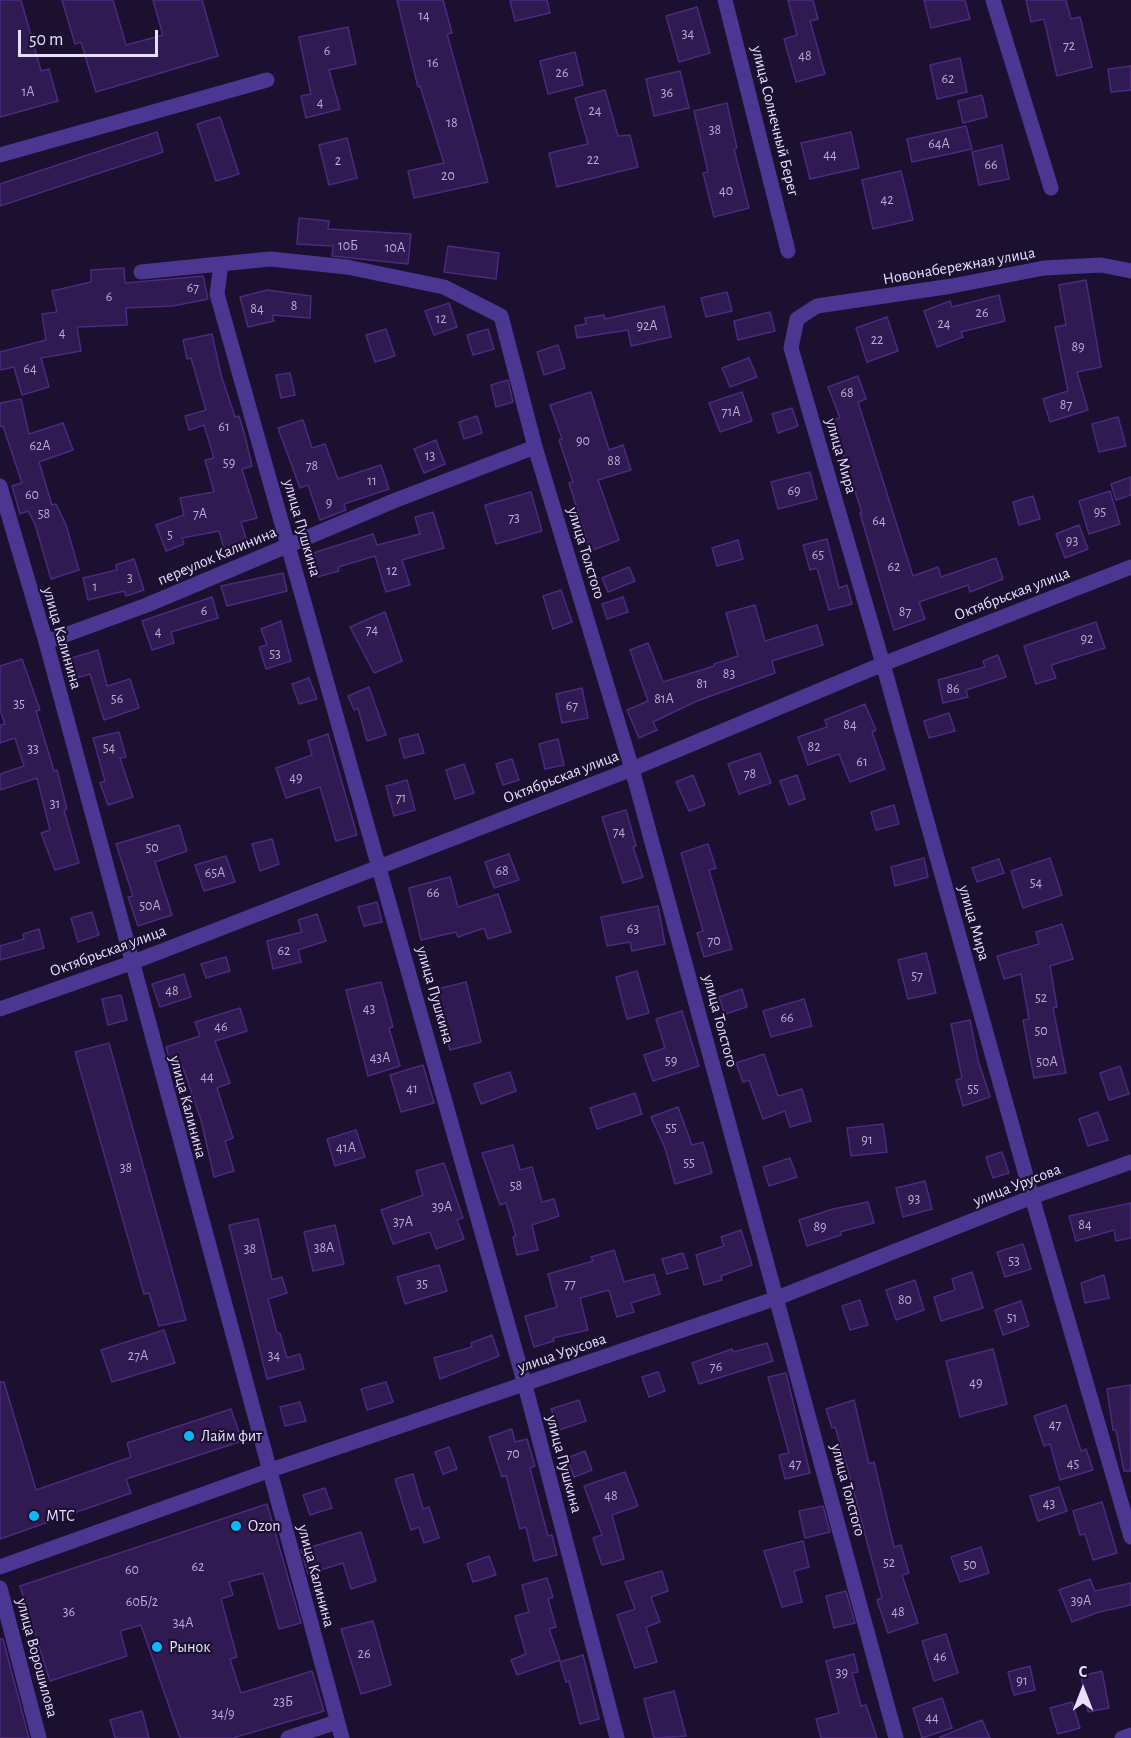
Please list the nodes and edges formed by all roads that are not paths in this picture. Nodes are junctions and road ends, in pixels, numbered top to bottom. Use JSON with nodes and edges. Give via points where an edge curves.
{"nodes":[{"id":1,"x":725,"y":0,"type":"edge"},
{"id":2,"x":993,"y":0,"type":"edge"},
{"id":3,"x":267,"y":80,"type":"dead end"},
{"id":4,"x":0,"y":155,"type":"edge"},
{"id":5,"x":1052,"y":188,"type":"dead end"},
{"id":6,"x":788,"y":251,"type":"dead end"},
{"id":7,"x":221,"y":264,"type":"junction"},
{"id":8,"x":1131,"y":271,"type":"edge"},
{"id":9,"x":141,"y":272,"type":"dead end"},
{"id":10,"x":797,"y":319,"type":"joint"},
{"id":11,"x":535,"y":447,"type":"junction"},
{"id":12,"x":0,"y":486,"type":"edge"},
{"id":13,"x":288,"y":546,"type":"junction"},
{"id":14,"x":1131,"y":567,"type":"edge"},
{"id":15,"x":46,"y":642,"type":"junction"},
{"id":16,"x":883,"y":664,"type":"junction"},
{"id":17,"x":632,"y":769,"type":"junction"},
{"id":18,"x":380,"y":865,"type":"junction"},
{"id":19,"x":130,"y":963,"type":"junction"},
{"id":20,"x":0,"y":1009,"type":"edge"},
{"id":21,"x":1131,"y":1162,"type":"edge"},
{"id":22,"x":1032,"y":1197,"type":"junction"},
{"id":23,"x":777,"y":1298,"type":"junction"},
{"id":24,"x":525,"y":1385,"type":"junction"},
{"id":25,"x":268,"y":1471,"type":"junction"},
{"id":26,"x":1131,"y":1537,"type":"edge"},
{"id":27,"x":0,"y":1566,"type":"edge"},
{"id":28,"x":0,"y":1588,"type":"edge"},
{"id":29,"x":337,"y":1722,"type":"junction"},
{"id":30,"x":1131,"y":1735,"type":"edge"},
{"id":31,"x":39,"y":1738,"type":"edge"},
{"id":32,"x":288,"y":1738,"type":"edge"},
{"id":33,"x":342,"y":1738,"type":"edge"},
{"id":34,"x":617,"y":1738,"type":"edge"},
{"id":35,"x":896,"y":1738,"type":"edge"},
{"id":36,"x":1122,"y":1738,"type":"edge"}],
"edges":[{"from":1,"to":6,"type":"street","name":"улица Солнечный Берег"},
{"from":2,"to":5,"type":"street"},
{"from":3,"to":4,"type":"street"},
{"from":7,"to":9,"type":"street"},
{"from":7,"to":11,"type":"street","name":"улица Толстого","via":[[270,259],[346,267],[444,287],[501,316]]},
{"from":7,"to":13,"type":"street","name":"улица Пушкина","via":[[217,294]]},
{"from":8,"to":10,"type":"street","name":"Новонабережная улица","via":[[1101,265],[1044,268],[817,306]]},
{"from":10,"to":16,"type":"street","name":"улица Мира","via":[[791,348]]},
{"from":11,"to":13,"type":"street","name":"переулок Калинина"},
{"from":11,"to":17,"type":"street","name":"улица Толстого"},
{"from":12,"to":15,"type":"street","name":"улица Калинина"},
{"from":13,"to":15,"type":"street","name":"переулок Калинина"},
{"from":13,"to":18,"type":"street","name":"улица Пушкина"},
{"from":14,"to":16,"type":"street","name":"Октябрьская улица"},
{"from":15,"to":19,"type":"street","name":"улица Калинина"},
{"from":16,"to":17,"type":"street","name":"Октябрьская улица"},
{"from":16,"to":22,"type":"street","name":"улица Мира"},
{"from":17,"to":18,"type":"street","name":"Октябрьская улица"},
{"from":17,"to":23,"type":"street","name":"улица Толстого"},
{"from":18,"to":19,"type":"street","name":"Октябрьская улица"},
{"from":18,"to":24,"type":"street","name":"улица Пушкина"},
{"from":19,"to":20,"type":"street","name":"Октябрьская улица"},
{"from":19,"to":25,"type":"street","name":"улица Калинина"},
{"from":21,"to":22,"type":"street","name":"улица Урусова"},
{"from":22,"to":23,"type":"street","name":"улица Урусова"},
{"from":22,"to":26,"type":"street","name":"улица Мира"},
{"from":23,"to":24,"type":"street","name":"улица Урусова"},
{"from":23,"to":35,"type":"street","name":"улица Толстого"},
{"from":24,"to":25,"type":"street","name":"улица Урусова"},
{"from":24,"to":34,"type":"street","name":"улица Пушкина"},
{"from":25,"to":27,"type":"street","name":"улица Урусова"},
{"from":25,"to":29,"type":"street","name":"улица Калинина"},
{"from":28,"to":31,"type":"street","name":"улица Ворошилова"},
{"from":29,"to":32,"type":"street"},
{"from":29,"to":33,"type":"street","name":"улица Калинина"},
{"from":30,"to":36,"type":"street"}]}
